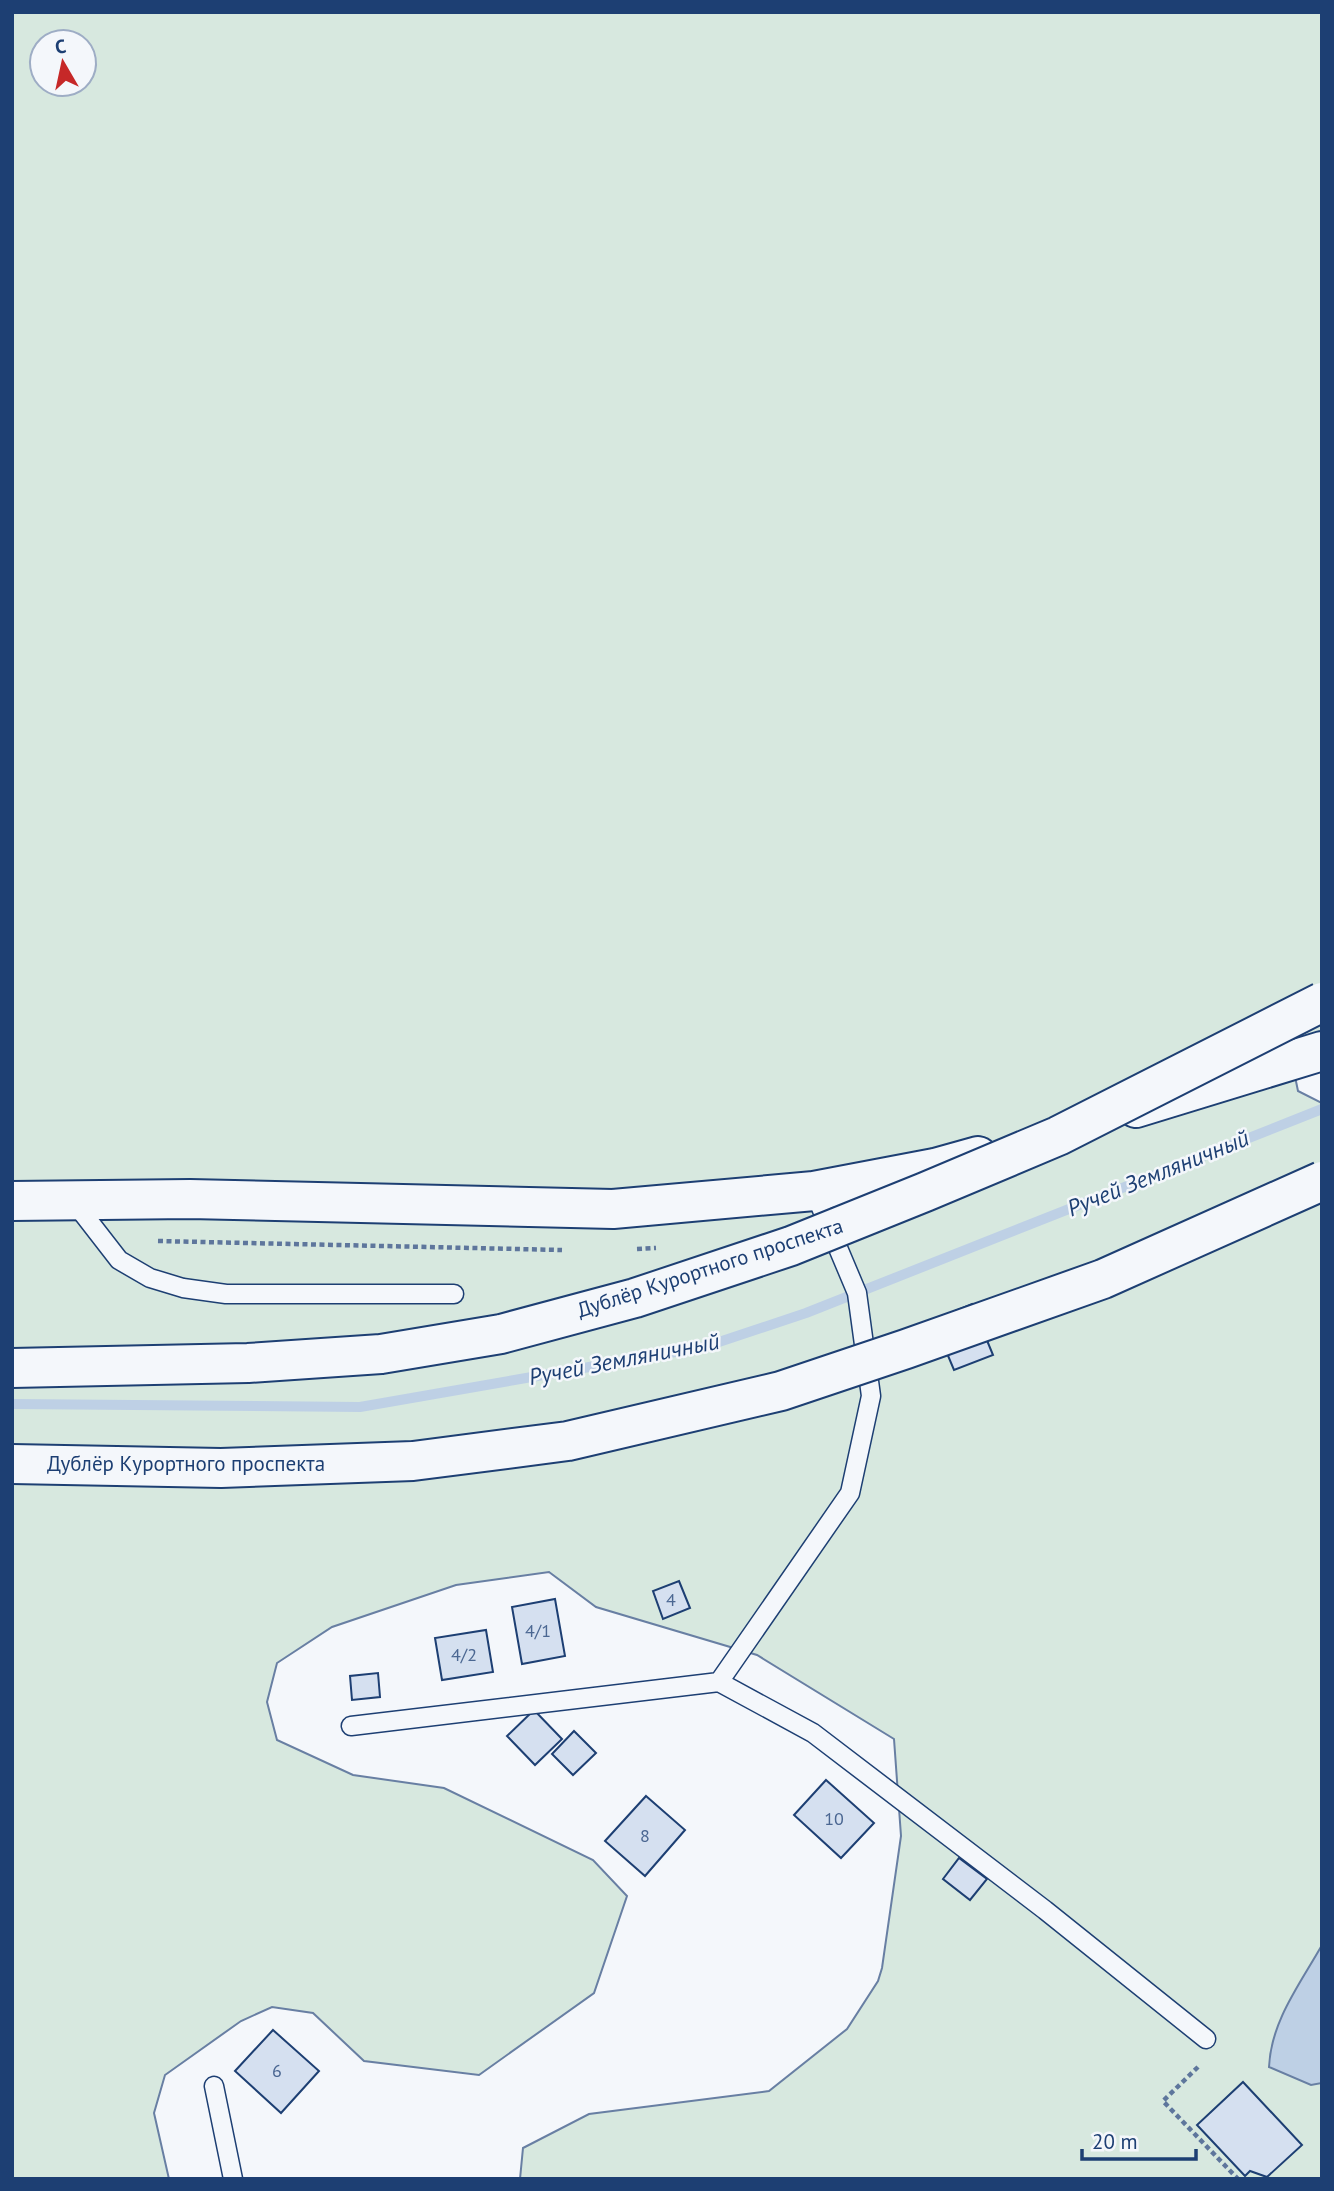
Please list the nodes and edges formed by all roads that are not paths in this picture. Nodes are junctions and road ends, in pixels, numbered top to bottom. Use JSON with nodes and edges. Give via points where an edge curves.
{"nodes":[{"id":1,"x":1322,"y":1002,"type":"edge"},
{"id":2,"x":1322,"y":1051,"type":"edge"},
{"id":3,"x":1322,"y":1181,"type":"edge"},
{"id":4,"x":814,"y":1191,"type":"junction"},
{"id":5,"x":72,"y":1200,"type":"junction"},
{"id":6,"x":12,"y":1201,"type":"edge"},
{"id":7,"x":454,"y":1294,"type":"dead end"},
{"id":8,"x":12,"y":1368,"type":"edge"},
{"id":9,"x":12,"y":1464,"type":"edge"},
{"id":10,"x":719,"y":1682,"type":"junction"},
{"id":11,"x":351,"y":1726,"type":"dead end"},
{"id":12,"x":1206,"y":2039,"type":"road end"},
{"id":13,"x":214,"y":2085,"type":"dead end"},
{"id":14,"x":233,"y":2179,"type":"edge"}],
"edges":[{"from":1,"to":8,"type":"main road","name":"Дублёр Курортного проспекта","bridge":true,"via":[[1058,1136],[790,1245],[635,1298],[501,1334],[381,1354]]},
{"from":2,"to":4,"type":"main road","via":[[935,1168]]},
{"from":3,"to":9,"type":"main road","name":"Дублёр Курортного проспекта","bridge":true,"via":[[1103,1279],[906,1349],[781,1391],[568,1441],[413,1461],[221,1468]]},
{"from":4,"to":5,"type":"main road","via":[[613,1209]]},
{"from":4,"to":10,"type":"lane","via":[[857,1293],[871,1396],[850,1493]]},
{"from":5,"to":6,"type":"main road"},
{"from":5,"to":7,"type":"lane","via":[[120,1260],[150,1278],[183,1288],[226,1294]]},
{"from":10,"to":11,"type":"lane"},
{"from":10,"to":12,"type":"lane","via":[[813,1732]]},
{"from":13,"to":14,"type":"lane"}]}
